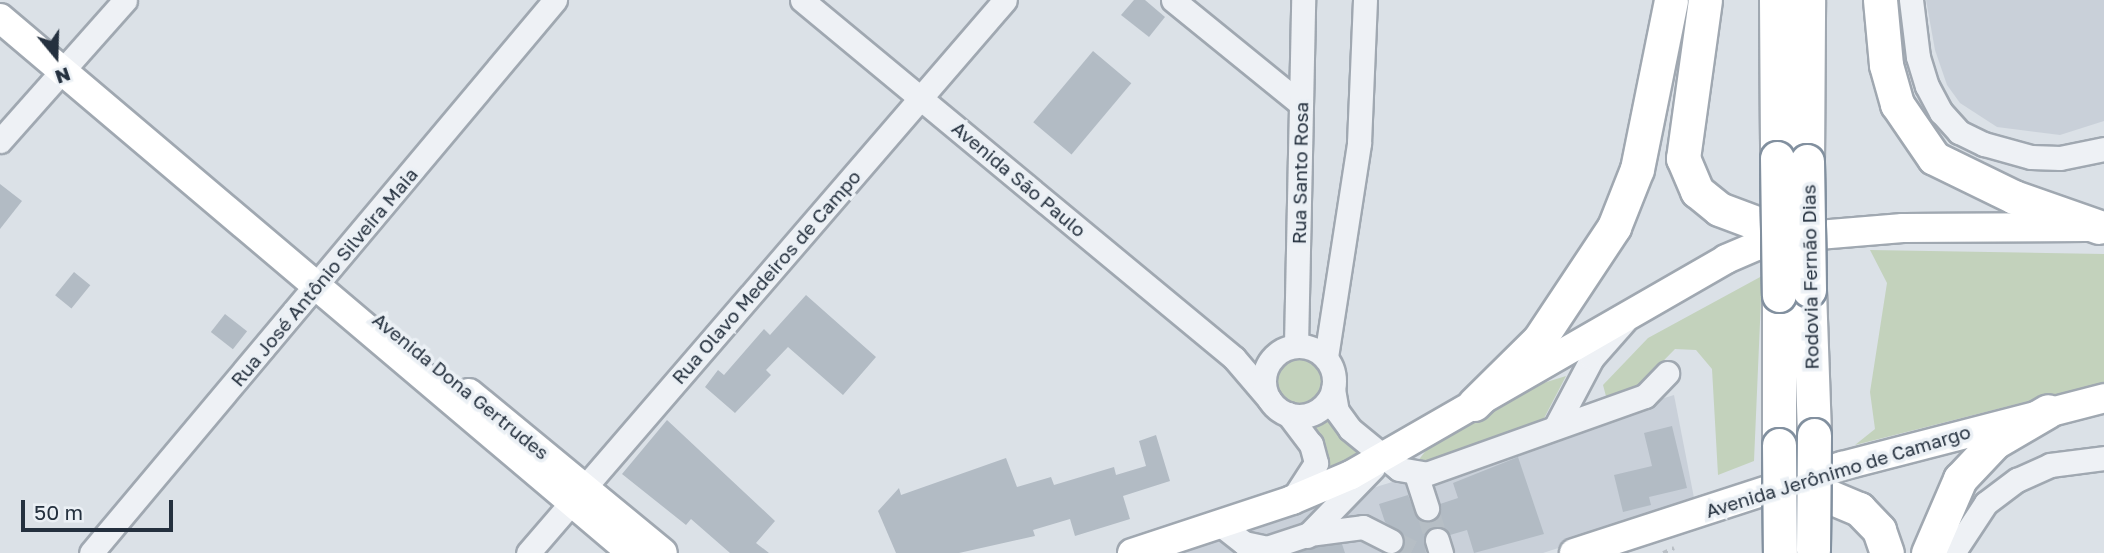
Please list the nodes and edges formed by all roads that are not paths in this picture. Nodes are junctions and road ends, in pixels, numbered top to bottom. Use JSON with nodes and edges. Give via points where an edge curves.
{"nodes":[{"id":1,"x":125,"y":0,"type":"edge"},
{"id":2,"x":555,"y":0,"type":"edge"},
{"id":3,"x":802,"y":0,"type":"edge"},
{"id":4,"x":1005,"y":0,"type":"edge"},
{"id":5,"x":1173,"y":0,"type":"edge"},
{"id":6,"x":1303,"y":0,"type":"edge"},
{"id":7,"x":1365,"y":0,"type":"edge"},
{"id":8,"x":1671,"y":0,"type":"edge"},
{"id":9,"x":1705,"y":0,"type":"edge"},
{"id":10,"x":1776,"y":0,"type":"edge"},
{"id":11,"x":1808,"y":0,"type":"edge"},
{"id":12,"x":1880,"y":0,"type":"edge"},
{"id":13,"x":1911,"y":0,"type":"edge"},
{"id":14,"x":0,"y":18,"type":"edge"},
{"id":15,"x":65,"y":72,"type":"junction"},
{"id":16,"x":923,"y":99,"type":"junction"},
{"id":17,"x":1301,"y":104,"type":"junction"},
{"id":18,"x":0,"y":141,"type":"edge"},
{"id":19,"x":2104,"y":149,"type":"edge"},
{"id":20,"x":1792,"y":159,"type":"junction"},
{"id":21,"x":2102,"y":227,"type":"edge"},
{"id":22,"x":1794,"y":237,"type":"junction"},
{"id":23,"x":321,"y":283,"type":"junction"},
{"id":24,"x":1794,"y":293,"type":"junction"},
{"id":25,"x":1627,"y":318,"type":"junction"},
{"id":26,"x":1296,"y":345,"type":"junction"},
{"id":27,"x":1274,"y":355,"type":"junction"},
{"id":28,"x":1326,"y":357,"type":"junction"},
{"id":29,"x":1234,"y":358,"type":"junction"},
{"id":30,"x":1667,"y":373,"type":"dead end"},
{"id":31,"x":1333,"y":389,"type":"junction"},
{"id":32,"x":2104,"y":398,"type":"edge"},
{"id":33,"x":1269,"y":400,"type":"junction"},
{"id":34,"x":1474,"y":404,"type":"junction"},
{"id":35,"x":2048,"y":411,"type":"junction"},
{"id":36,"x":1288,"y":414,"type":"junction"},
{"id":37,"x":1556,"y":426,"type":"junction"},
{"id":38,"x":1385,"y":456,"type":"junction"},
{"id":39,"x":2104,"y":458,"type":"edge"},
{"id":40,"x":1416,"y":474,"type":"junction"},
{"id":41,"x":1792,"y":481,"type":"junction"},
{"id":42,"x":576,"y":493,"type":"junction"},
{"id":43,"x":1292,"y":500,"type":"junction"},
{"id":44,"x":1427,"y":508,"type":"tunnel mouth"},
{"id":45,"x":1221,"y":525,"type":"junction"},
{"id":46,"x":1309,"y":534,"type":"junction"},
{"id":47,"x":1391,"y":541,"type":"tunnel mouth"},
{"id":48,"x":1813,"y":551,"type":"edge"},
{"id":49,"x":91,"y":553,"type":"edge"},
{"id":50,"x":528,"y":553,"type":"edge"},
{"id":51,"x":632,"y":553,"type":"edge"},
{"id":52,"x":663,"y":553,"type":"edge"},
{"id":53,"x":1132,"y":553,"type":"edge"},
{"id":54,"x":1289,"y":553,"type":"edge"},
{"id":55,"x":1574,"y":553,"type":"edge"},
{"id":56,"x":1780,"y":553,"type":"edge"},
{"id":57,"x":1887,"y":553,"type":"edge"},
{"id":58,"x":1928,"y":553,"type":"edge"},
{"id":59,"x":1953,"y":553,"type":"edge"}],
"edges":[{"from":1,"to":15,"type":"street"},
{"from":2,"to":23,"type":"street","name":"Rua José Antônio Silveira Maia"},
{"from":3,"to":16,"type":"street","name":"Avenida São Paulo"},
{"from":4,"to":16,"type":"street","name":"Rua Olavo Medeiros de Campo"},
{"from":5,"to":17,"type":"street"},
{"from":6,"to":17,"type":"street","name":"Rua Santo Rosa"},
{"from":7,"to":28,"type":"street","via":[[1359,143]]},
{"from":8,"to":34,"type":"highway","via":[[1637,169],[1614,227],[1539,340]]},
{"from":9,"to":22,"type":"highway","via":[[1683,158],[1697,191],[1719,209]]},
{"from":10,"to":20,"type":"highway","name":"Rodovia Fernão Dias"},
{"from":11,"to":20,"type":"highway","name":"Rodovia Fernão Dias"},
{"from":12,"to":21,"type":"highway","via":[[1886,65],[1897,104],[1934,158],[2014,197]]},
{"from":13,"to":19,"type":"street","via":[[1917,57],[1927,86],[1959,132],[1984,145],[2031,157],[2060,158]]},
{"from":14,"to":15,"type":"main road","name":"Avenida Dona Gertrudes"},
{"from":15,"to":18,"type":"street"},
{"from":15,"to":23,"type":"main road","name":"Avenida Dona Gertrudes","via":[[254,228],[274,253]]},
{"from":16,"to":29,"type":"street","name":"Avenida São Paulo"},
{"from":16,"to":42,"type":"street","name":"Rua Olavo Medeiros de Campo"},
{"from":17,"to":26,"type":"street","name":"Rua Santo Rosa"},
{"from":20,"to":24,"type":"highway","name":"Rodovia Fernão Dias","bridge":true},
{"from":21,"to":22,"type":"main road","via":[[1903,228]]},
{"from":22,"to":25,"type":"main road","via":[[1726,259]]},
{"from":23,"to":42,"type":"main road","name":"Avenida Dona Gertrudes"},
{"from":23,"to":49,"type":"street","name":"Rua José Antônio Silveira Maia"},
{"from":24,"to":48,"type":"highway","name":"Rodovia Fernão Dias","bridge":true,"via":[[1814,435]]},
{"from":24,"to":56,"type":"highway","name":"Rodovia Fernão Dias","bridge":true,"via":[[1779,444]]},
{"from":25,"to":34,"type":"main road"},
{"from":25,"to":37,"type":"street","via":[[1592,358]]},
{"from":26,"to":27,"type":"street"},
{"from":26,"to":28,"type":"street"},
{"from":27,"to":29,"type":"street"},
{"from":27,"to":33,"type":"street","via":[[1263,376]]},
{"from":28,"to":31,"type":"street"},
{"from":29,"to":33,"type":"street","name":"Avenida São Paulo"},
{"from":30,"to":37,"type":"street","via":[[1645,396]]},
{"from":31,"to":36,"type":"street","via":[[1322,408],[1312,414]]},
{"from":31,"to":38,"type":"street","via":[[1337,411],[1350,429]]},
{"from":32,"to":35,"type":"main road","name":"Avenida Jerônimo de Camargo"},
{"from":33,"to":36,"type":"street"},
{"from":34,"to":38,"type":"main road"},
{"from":35,"to":41,"type":"main road","name":"Avenida Jerônimo de Camargo"},
{"from":35,"to":58,"type":"highway","via":[[1995,442],[1960,479]]},
{"from":36,"to":43,"type":"street","via":[[1311,444],[1315,463],[1310,479]]},
{"from":37,"to":40,"type":"street"},
{"from":38,"to":40,"type":"street","via":[[1399,469]]},
{"from":38,"to":43,"type":"main road"},
{"from":38,"to":46,"type":"street"},
{"from":39,"to":59,"type":"street","via":[[2050,465],[2017,480],[1986,503]]},
{"from":40,"to":44,"type":"street"},
{"from":41,"to":55,"type":"main road","name":"Avenida Jerônimo de Camargo"},
{"from":41,"to":57,"type":"highway","via":[[1859,509],[1879,530]]},
{"from":42,"to":50,"type":"street","name":"Rua Olavo Medeiros de Campo"},
{"from":42,"to":51,"type":"main road","name":"Avenida Dona Gertrudes"},
{"from":42,"to":52,"type":"main road","name":"Avenida Dona Gertrudes"},
{"from":43,"to":45,"type":"main road"},
{"from":45,"to":46,"type":"street","via":[[1244,543],[1267,548]]},
{"from":45,"to":53,"type":"main road"},
{"from":46,"to":47,"type":"street","via":[[1363,527]]},
{"from":46,"to":54,"type":"street"}]}
